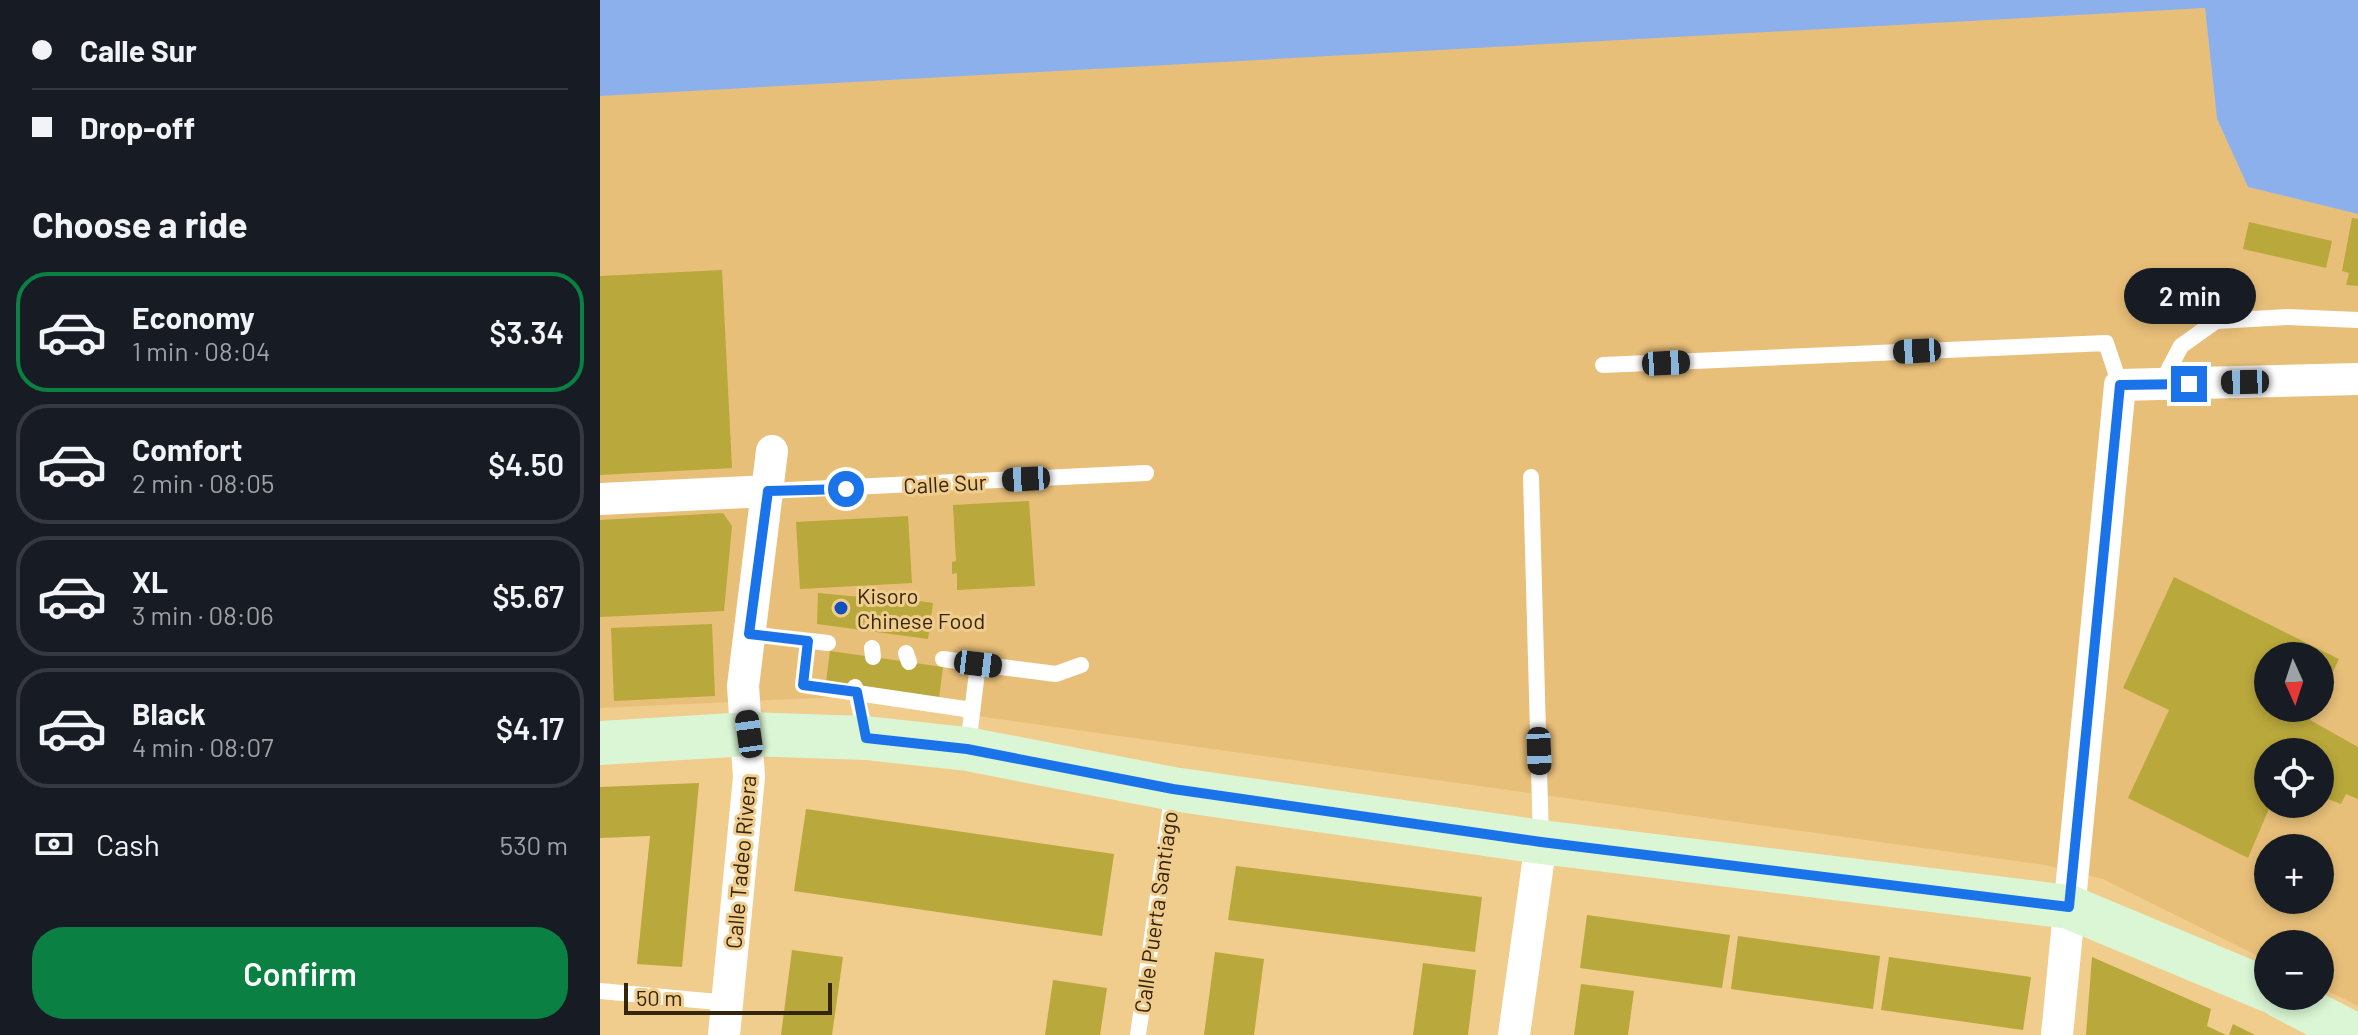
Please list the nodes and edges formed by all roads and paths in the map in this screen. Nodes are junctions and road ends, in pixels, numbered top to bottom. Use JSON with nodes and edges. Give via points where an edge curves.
{"nodes":[{"id":1,"x":2358,"y":320,"type":"edge"},
{"id":2,"x":1603,"y":365,"type":"dead end"},
{"id":3,"x":2358,"y":379,"type":"edge"},
{"id":4,"x":2161,"y":384,"type":"junction"},
{"id":5,"x":2120,"y":385,"type":"junction"},
{"id":6,"x":772,"y":451,"type":"dead end"},
{"id":7,"x":1146,"y":473,"type":"dead end"},
{"id":8,"x":1531,"y":477,"type":"dead end"},
{"id":9,"x":768,"y":491,"type":"junction"},
{"id":10,"x":600,"y":499,"type":"edge"},
{"id":11,"x":749,"y":634,"type":"junction"},
{"id":12,"x":808,"y":641,"type":"junction"},
{"id":13,"x":836,"y":646,"type":"dead end"},
{"id":14,"x":943,"y":659,"type":"dead end"},
{"id":15,"x":978,"y":664,"type":"junction"},
{"id":16,"x":1081,"y":665,"type":"dead end"},
{"id":17,"x":856,"y":689,"type":"junction"},
{"id":18,"x":969,"y":730,"type":"junction"},
{"id":19,"x":749,"y":734,"type":"junction"},
{"id":20,"x":866,"y":738,"type":"junction"},
{"id":21,"x":600,"y":743,"type":"edge"},
{"id":22,"x":1173,"y":789,"type":"junction"},
{"id":23,"x":1541,"y":842,"type":"junction"},
{"id":24,"x":2069,"y":907,"type":"junction"},
{"id":25,"x":2254,"y":984,"type":"edge"},
{"id":26,"x":600,"y":991,"type":"edge"},
{"id":27,"x":728,"y":1003,"type":"junction"},
{"id":28,"x":2307,"y":1010,"type":"edge"},
{"id":29,"x":724,"y":1035,"type":"edge"},
{"id":30,"x":1138,"y":1035,"type":"edge"},
{"id":31,"x":1514,"y":1035,"type":"edge"},
{"id":32,"x":2057,"y":1035,"type":"edge"},
{"id":33,"x":2355,"y":1035,"type":"edge"}],
"edges":[{"from":1,"to":4,"type":"lane","via":[[2216,321],[2181,346]]},
{"from":2,"to":5,"type":"lane","via":[[2106,343]]},
{"from":3,"to":4,"type":"street"},
{"from":4,"to":5,"type":"street"},
{"from":5,"to":24,"type":"street"},
{"from":6,"to":9,"type":"street","name":"Calle Tadeo Rivera"},
{"from":7,"to":9,"type":"lane","name":"Calle Sur"},
{"from":8,"to":23,"type":"lane"},
{"from":9,"to":10,"type":"street","name":"Calle Sur"},
{"from":9,"to":11,"type":"street","name":"Calle Tadeo Rivera"},
{"from":11,"to":12,"type":"lane"},
{"from":11,"to":19,"type":"street","name":"Calle Tadeo Rivera","via":[[743,686]]},
{"from":12,"to":13,"type":"lane"},
{"from":12,"to":17,"type":"lane","via":[[803,685]]},
{"from":14,"to":15,"type":"lane"},
{"from":15,"to":16,"type":"lane","via":[[1056,674]]},
{"from":15,"to":18,"type":"lane"},
{"from":17,"to":18,"type":"lane","via":[[918,698]]},
{"from":17,"to":20,"type":"lane"},
{"from":18,"to":20,"type":"main road"},
{"from":18,"to":22,"type":"main road"},
{"from":19,"to":20,"type":"main road"},
{"from":19,"to":21,"type":"main road"},
{"from":19,"to":27,"type":"street","name":"Calle Tadeo Rivera"},
{"from":22,"to":23,"type":"main road"},
{"from":22,"to":30,"type":"lane","name":"Calle Puerta Santiago"},
{"from":23,"to":24,"type":"main road"},
{"from":23,"to":31,"type":"street"},
{"from":24,"to":25,"type":"main road"},
{"from":24,"to":32,"type":"street"},
{"from":26,"to":27,"type":"lane"},
{"from":27,"to":29,"type":"street","name":"Calle Tadeo Rivera"},
{"from":28,"to":33,"type":"main road"}]}
